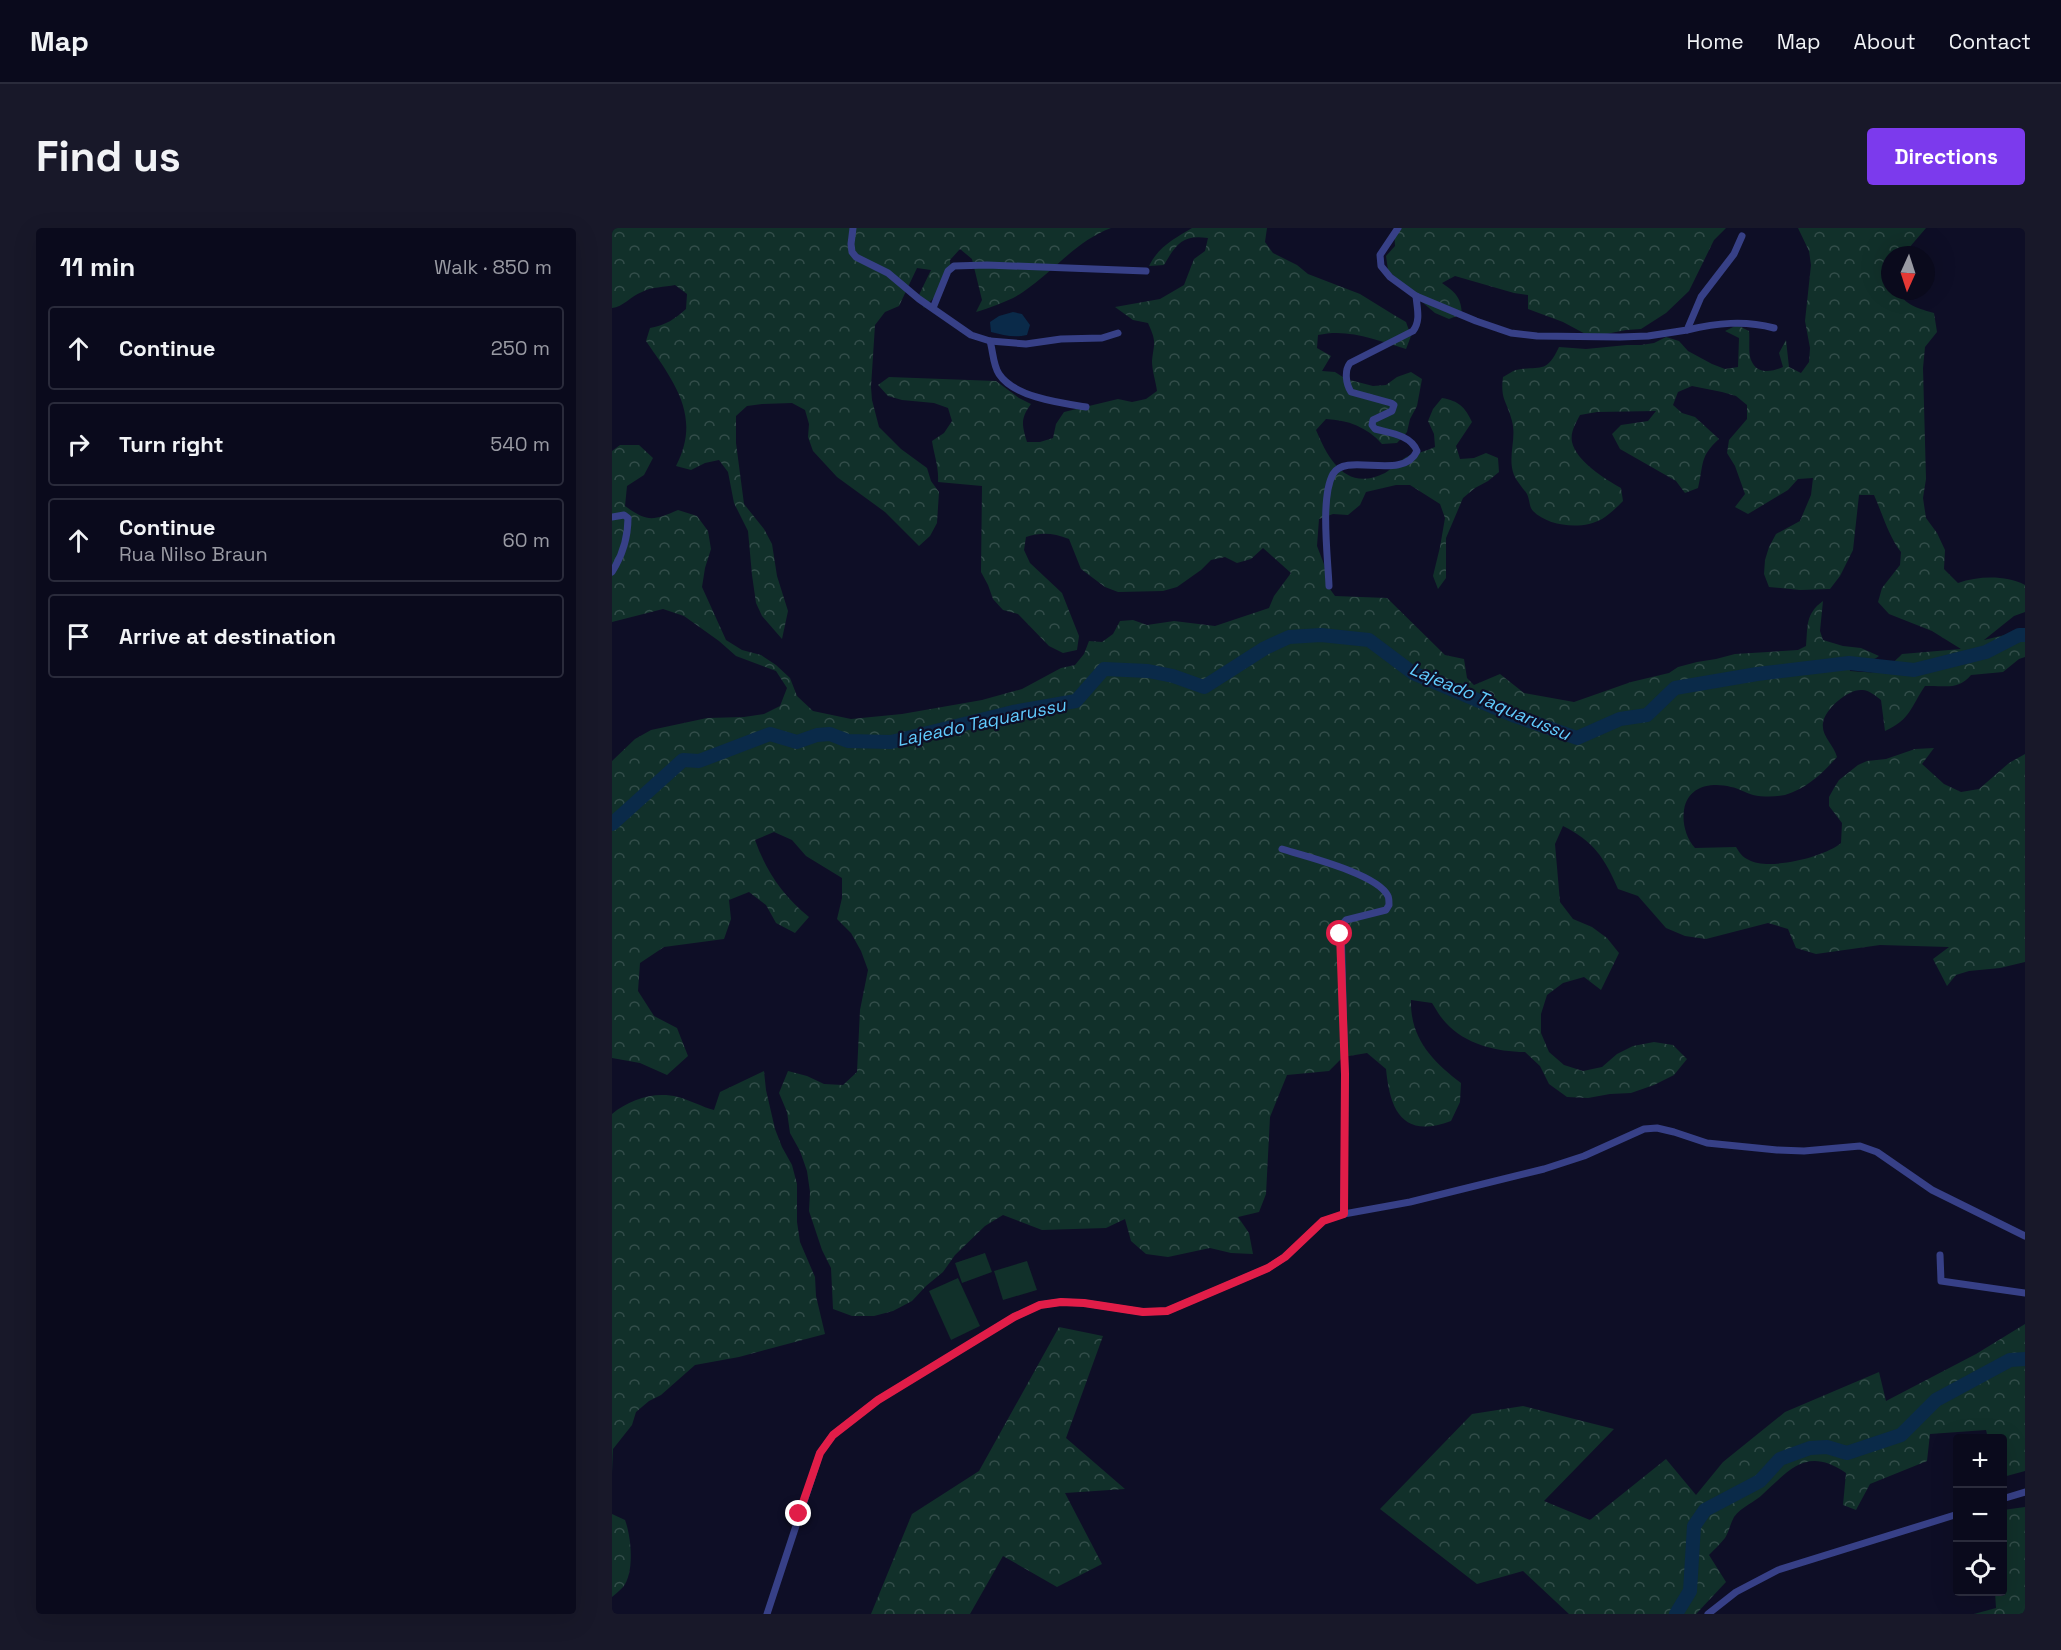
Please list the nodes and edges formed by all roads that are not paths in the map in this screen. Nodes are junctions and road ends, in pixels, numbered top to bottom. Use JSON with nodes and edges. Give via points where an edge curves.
{"nodes":[{"id":1,"x":853,"y":228,"type":"edge"},
{"id":2,"x":1398,"y":228,"type":"edge"},
{"id":3,"x":1742,"y":236,"type":"dead end"},
{"id":4,"x":1146,"y":271,"type":"dead end"},
{"id":5,"x":1416,"y":296,"type":"junction"},
{"id":6,"x":933,"y":308,"type":"junction"},
{"id":7,"x":1774,"y":328,"type":"dead end"},
{"id":8,"x":1687,"y":330,"type":"junction"},
{"id":9,"x":1118,"y":333,"type":"dead end"},
{"id":10,"x":990,"y":341,"type":"junction"},
{"id":11,"x":1086,"y":407,"type":"dead end"},
{"id":12,"x":612,"y":517,"type":"edge"},
{"id":13,"x":612,"y":572,"type":"edge"},
{"id":14,"x":1329,"y":586,"type":"dead end"},
{"id":15,"x":1281,"y":849,"type":"dead end"},
{"id":16,"x":1344,"y":1214,"type":"junction"},
{"id":17,"x":2025,"y":1236,"type":"edge"},
{"id":18,"x":1940,"y":1255,"type":"dead end"},
{"id":19,"x":2025,"y":1293,"type":"edge"},
{"id":20,"x":2025,"y":1492,"type":"edge"},
{"id":21,"x":2007,"y":1497,"type":"edge"},
{"id":22,"x":1953,"y":1516,"type":"edge"},
{"id":23,"x":767,"y":1614,"type":"edge"},
{"id":24,"x":1708,"y":1614,"type":"edge"}],
"edges":[{"from":1,"to":6,"type":"street","via":[[851,244],[856,257],[888,273]]},
{"from":2,"to":5,"type":"street","via":[[1380,255],[1381,266]]},
{"from":3,"to":8,"type":"street","via":[[1734,254],[1701,297]]},
{"from":4,"to":6,"type":"street","via":[[954,266],[948,271]]},
{"from":5,"to":8,"type":"street","via":[[1511,333],[1620,337]]},
{"from":5,"to":14,"type":"street","via":[[1417,326],[1413,331],[1347,367],[1351,392],[1394,405],[1392,411],[1373,420],[1375,429],[1408,439],[1417,451],[1404,463],[1346,465],[1332,475],[1326,501]]},
{"from":6,"to":10,"type":"street","via":[[971,335]]},
{"from":7,"to":8,"type":"street","via":[[1742,322]]},
{"from":9,"to":10,"type":"street","via":[[1094,339],[1026,344]]},
{"from":10,"to":11,"type":"street","via":[[997,371],[1006,383],[1057,403]]},
{"from":12,"to":13,"type":"street","via":[[619,514],[628,518],[623,549]]},
{"from":15,"to":16,"type":"street","via":[[1362,875],[1389,897],[1386,910],[1346,920],[1341,926]]},
{"from":16,"to":17,"type":"street","via":[[1544,1169],[1584,1156],[1644,1128],[1657,1128],[1707,1143],[1745,1148],[1804,1151],[1860,1146],[1876,1152],[1932,1190]]},
{"from":16,"to":23,"type":"street","via":[[1323,1221],[1268,1268],[1167,1311],[1143,1312],[1084,1303],[1040,1305],[878,1400],[833,1435],[820,1453]]},
{"from":18,"to":19,"type":"street","via":[[1941,1281]]},
{"from":20,"to":21,"type":"street"},
{"from":22,"to":24,"type":"street","via":[[1778,1570],[1736,1592]]}]}
